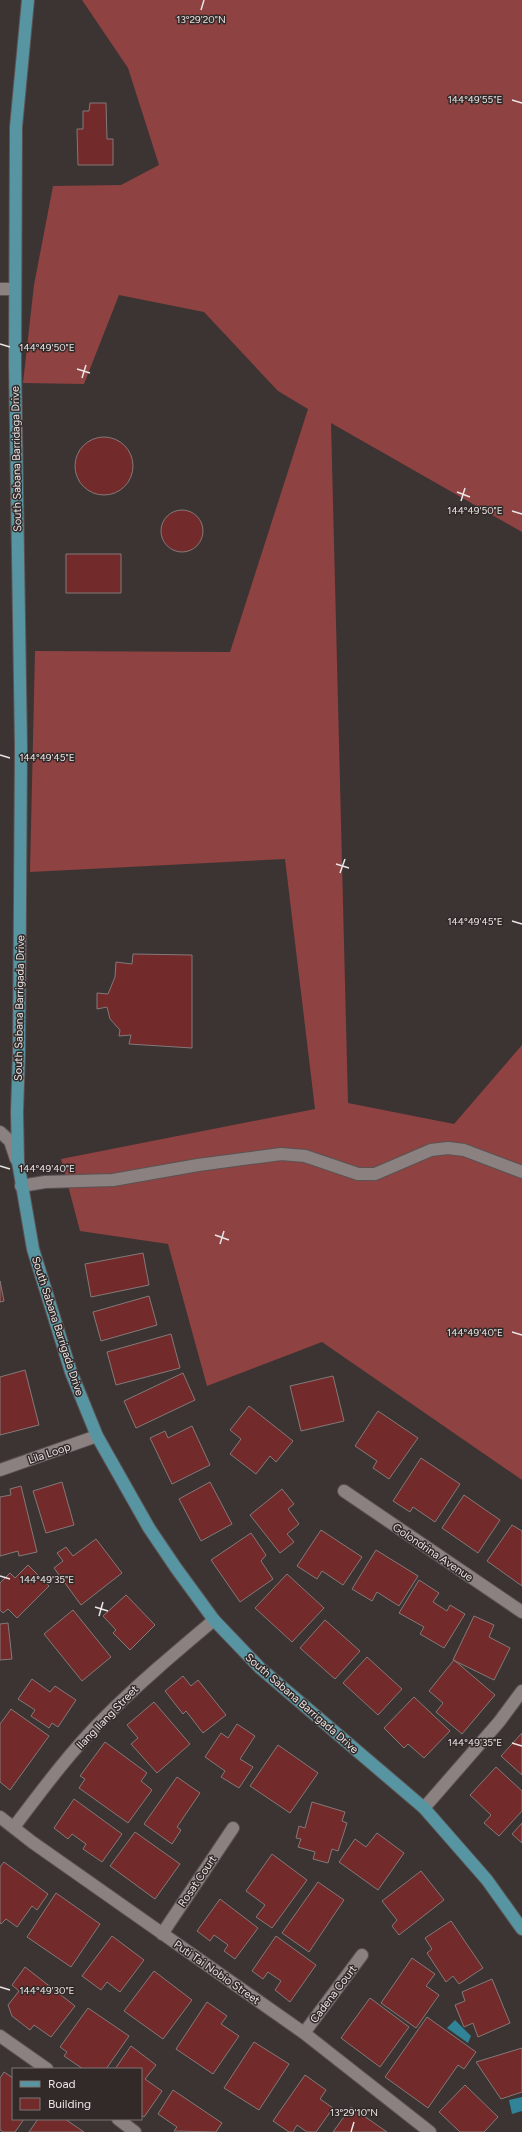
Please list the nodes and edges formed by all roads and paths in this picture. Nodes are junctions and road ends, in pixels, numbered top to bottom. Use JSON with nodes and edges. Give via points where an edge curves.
{"nodes":[{"id":1,"x":28,"y":0,"type":"edge"},
{"id":2,"x":0,"y":289,"type":"edge"},
{"id":3,"x":16,"y":289,"type":"junction"},
{"id":4,"x":21,"y":919,"type":"joint"},
{"id":5,"x":0,"y":1132,"type":"edge"},
{"id":6,"x":18,"y":1162,"type":"junction"},
{"id":7,"x":522,"y":1172,"type":"edge"},
{"id":8,"x":21,"y":1186,"type":"junction"},
{"id":9,"x":97,"y":1436,"type":"junction"},
{"id":10,"x":0,"y":1470,"type":"edge"},
{"id":11,"x":344,"y":1491,"type":"dead end"},
{"id":12,"x":522,"y":1612,"type":"edge"},
{"id":13,"x":214,"y":1620,"type":"junction"},
{"id":14,"x":522,"y":1691,"type":"edge"},
{"id":15,"x":424,"y":1808,"type":"junction"},
{"id":16,"x":0,"y":1817,"type":"edge"},
{"id":17,"x":14,"y":1827,"type":"junction"},
{"id":18,"x":233,"y":1828,"type":"dead end"},
{"id":19,"x":522,"y":1929,"type":"edge"},
{"id":20,"x":162,"y":1934,"type":"junction"},
{"id":21,"x":362,"y":1955,"type":"dead end"},
{"id":22,"x":304,"y":2033,"type":"junction"},
{"id":23,"x":0,"y":2036,"type":"edge"},
{"id":24,"x":46,"y":2068,"type":"edge"},
{"id":25,"x":119,"y":2120,"type":"edge"},
{"id":26,"x":135,"y":2132,"type":"edge"},
{"id":27,"x":430,"y":2132,"type":"edge"}],
"edges":[{"from":1,"to":3,"type":"main road","name":"South Sabana Barridaga Drive","via":[[16,127]]},
{"from":2,"to":3,"type":"street"},
{"from":3,"to":4,"type":"main road","name":"South Sabana Barridaga Drive"},
{"from":4,"to":6,"type":"main road","name":"South Sabana Barrigada Drive"},
{"from":5,"to":6,"type":"street","via":[[10,1141]]},
{"from":6,"to":8,"type":"main road","name":"South Sabana Barrigada Drive"},
{"from":7,"to":8,"type":"street","via":[[464,1150],[448,1148],[431,1150],[375,1174],[358,1174],[305,1156],[281,1154],[113,1180],[45,1182]]},
{"from":8,"to":9,"type":"main road","name":"South Sabana Barrigada Drive","via":[[33,1249],[71,1372]]},
{"from":9,"to":10,"type":"street","name":"Lila Loop"},
{"from":9,"to":13,"type":"main road","name":"South Sabana Barrigada Drive","via":[[148,1528]]},
{"from":11,"to":12,"type":"street","name":"Golondrina Avenue"},
{"from":13,"to":15,"type":"main road","name":"South Sabana Barrigada Drive","via":[[260,1668]]},
{"from":13,"to":17,"type":"street","name":"Ilang Ilang Street","via":[[102,1720]]},
{"from":14,"to":15,"type":"street","via":[[499,1722]]},
{"from":15,"to":19,"type":"main road","name":"South Sabana Barrigada Drive","via":[[487,1880]]},
{"from":16,"to":17,"type":"street","name":"Puti Tai Nobio Street"},
{"from":17,"to":20,"type":"street","name":"Puti Tai Nobio Street"},
{"from":18,"to":20,"type":"street","name":"Rosat Court"},
{"from":20,"to":22,"type":"street","name":"Puti Tai Nobio Street"},
{"from":21,"to":22,"type":"street","name":"Cadena Court"},
{"from":22,"to":27,"type":"street","name":"Puti Tai Nobio Street"},
{"from":23,"to":24,"type":"street"},
{"from":25,"to":26,"type":"street"}]}
